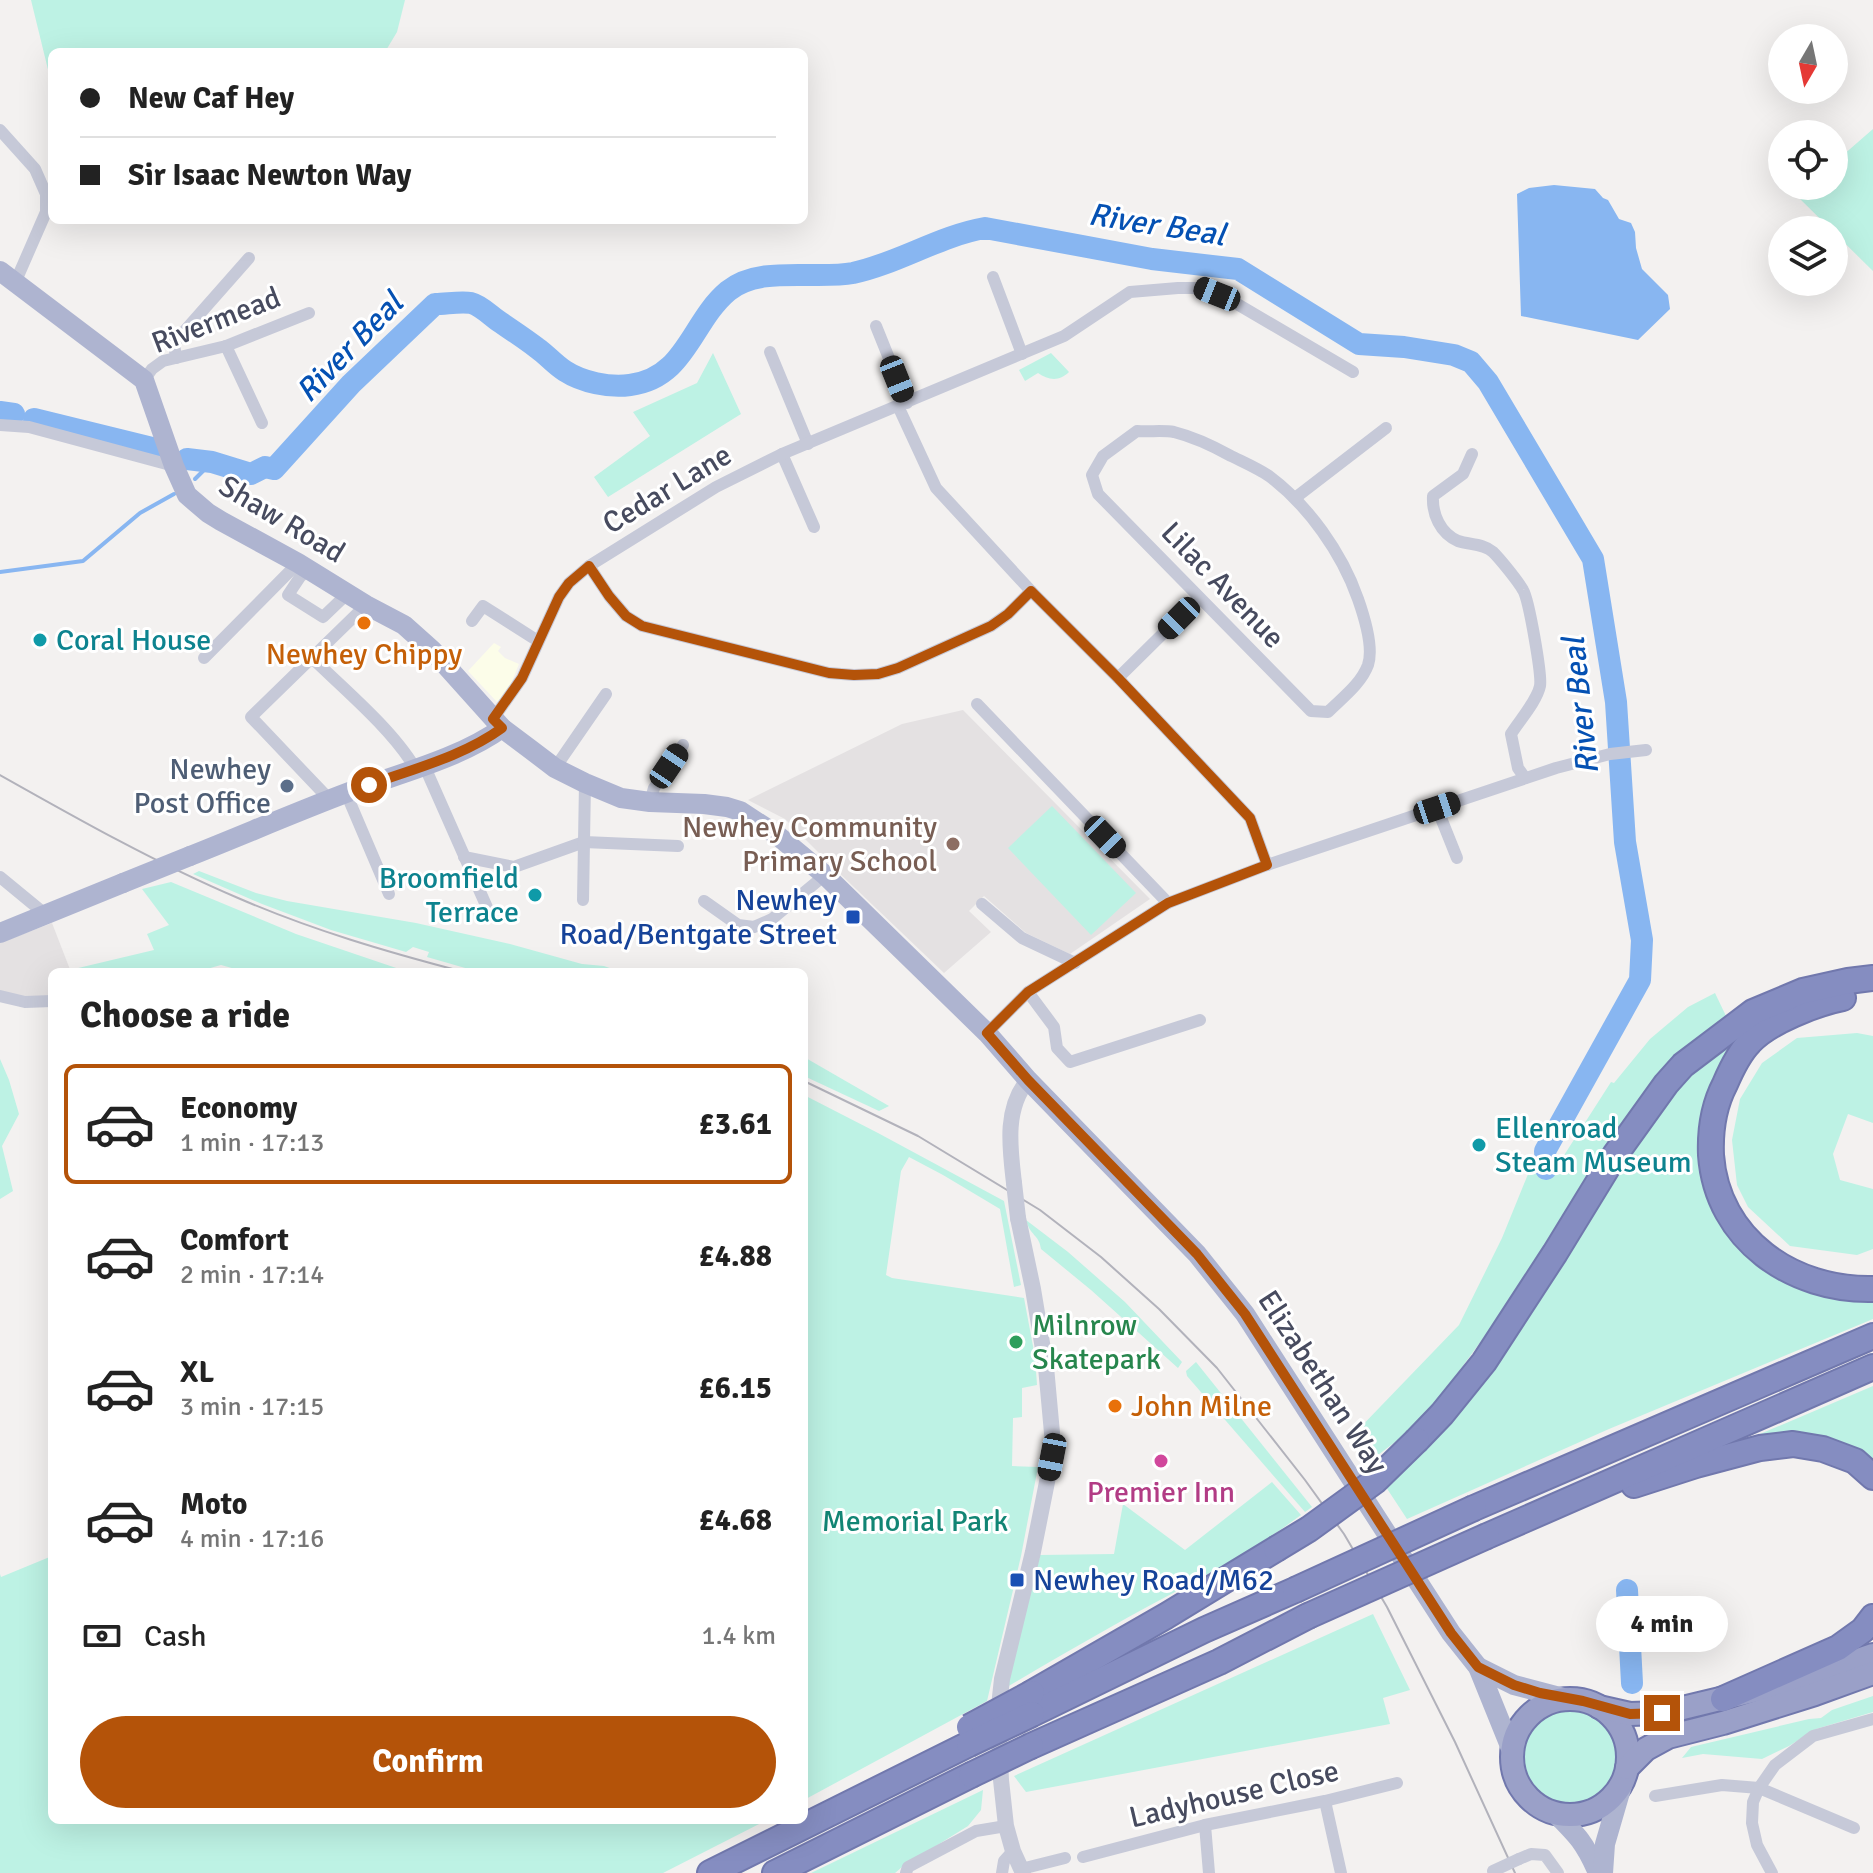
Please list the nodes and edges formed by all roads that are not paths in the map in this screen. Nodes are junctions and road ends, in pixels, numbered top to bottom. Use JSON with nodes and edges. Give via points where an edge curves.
{"nodes":[{"id":1,"x":0,"y":130,"type":"edge"},
{"id":2,"x":47,"y":219,"type":"edge"},
{"id":3,"x":249,"y":258,"type":"dead end"},
{"id":4,"x":7,"y":277,"type":"edge"},
{"id":5,"x":993,"y":277,"type":"dead end"},
{"id":6,"x":309,"y":313,"type":"dead end"},
{"id":7,"x":876,"y":326,"type":"dead end"},
{"id":8,"x":226,"y":346,"type":"junction"},
{"id":9,"x":770,"y":352,"type":"dead end"},
{"id":10,"x":1022,"y":354,"type":"junction"},
{"id":11,"x":176,"y":358,"type":"junction"},
{"id":12,"x":1353,"y":372,"type":"dead end"},
{"id":13,"x":144,"y":380,"type":"junction"},
{"id":14,"x":903,"y":405,"type":"junction"},
{"id":15,"x":262,"y":423,"type":"dead end"},
{"id":16,"x":0,"y":425,"type":"edge"},
{"id":17,"x":1386,"y":428,"type":"dead end"},
{"id":18,"x":808,"y":444,"type":"junction"},
{"id":19,"x":782,"y":454,"type":"junction"},
{"id":20,"x":1472,"y":454,"type":"dead end"},
{"id":21,"x":174,"y":466,"type":"junction"},
{"id":22,"x":1295,"y":498,"type":"junction"},
{"id":23,"x":814,"y":527,"type":"dead end"},
{"id":24,"x":303,"y":566,"type":"junction"},
{"id":25,"x":589,"y":566,"type":"junction"},
{"id":26,"x":1031,"y":591,"type":"junction"},
{"id":27,"x":347,"y":594,"type":"junction"},
{"id":28,"x":1199,"y":598,"type":"junction"},
{"id":29,"x":366,"y":605,"type":"junction"},
{"id":30,"x":472,"y":621,"type":"dead end"},
{"id":31,"x":538,"y":641,"type":"junction"},
{"id":32,"x":311,"y":657,"type":"junction"},
{"id":33,"x":204,"y":658,"type":"dead end"},
{"id":34,"x":1118,"y":678,"type":"junction"},
{"id":35,"x":606,"y":694,"type":"dead end"},
{"id":36,"x":977,"y":704,"type":"dead end"},
{"id":37,"x":498,"y":723,"type":"junction"},
{"id":38,"x":683,"y":745,"type":"dead end"},
{"id":39,"x":1646,"y":750,"type":"dead end"},
{"id":40,"x":420,"y":767,"type":"junction"},
{"id":41,"x":555,"y":768,"type":"junction"},
{"id":42,"x":1525,"y":778,"type":"junction"},
{"id":43,"x":585,"y":783,"type":"junction"},
{"id":44,"x":338,"y":796,"type":"junction"},
{"id":45,"x":650,"y":802,"type":"junction"},
{"id":46,"x":1437,"y":808,"type":"junction"},
{"id":47,"x":584,"y":842,"type":"junction"},
{"id":48,"x":678,"y":846,"type":"dead end"},
{"id":49,"x":464,"y":857,"type":"junction"},
{"id":50,"x":1457,"y":858,"type":"dead end"},
{"id":51,"x":1267,"y":865,"type":"junction"},
{"id":52,"x":825,"y":875,"type":"junction"},
{"id":53,"x":0,"y":877,"type":"edge"},
{"id":54,"x":389,"y":894,"type":"dead end"},
{"id":55,"x":583,"y":900,"type":"dead end"},
{"id":56,"x":704,"y":901,"type":"dead end"},
{"id":57,"x":1168,"y":903,"type":"junction"},
{"id":58,"x":982,"y":904,"type":"dead end"},
{"id":59,"x":489,"y":912,"type":"dead end"},
{"id":60,"x":45,"y":914,"type":"junction"},
{"id":61,"x":0,"y":933,"type":"edge"},
{"id":62,"x":1075,"y":963,"type":"junction"},
{"id":63,"x":1873,"y":978,"type":"edge"},
{"id":64,"x":1028,"y":992,"type":"junction"},
{"id":65,"x":1873,"y":993,"type":"edge"},
{"id":66,"x":0,"y":996,"type":"edge"},
{"id":67,"x":48,"y":1001,"type":"edge"},
{"id":68,"x":1200,"y":1020,"type":"dead end"},
{"id":69,"x":987,"y":1033,"type":"junction"},
{"id":70,"x":1028,"y":1080,"type":"junction"},
{"id":71,"x":1873,"y":1289,"type":"edge"},
{"id":72,"x":1873,"y":1336,"type":"edge"},
{"id":73,"x":1873,"y":1367,"type":"edge"},
{"id":74,"x":1873,"y":1477,"type":"edge"},
{"id":75,"x":1512,"y":1523,"type":"junction"},
{"id":76,"x":1868,"y":1624,"type":"edge"},
{"id":77,"x":1873,"y":1655,"type":"edge"},
{"id":78,"x":1478,"y":1667,"type":"junction"},
{"id":79,"x":1873,"y":1673,"type":"edge"},
{"id":80,"x":1567,"y":1699,"type":"junction"},
{"id":81,"x":1723,"y":1699,"type":"junction"},
{"id":82,"x":1032,"y":1703,"type":"junction"},
{"id":83,"x":1598,"y":1706,"type":"junction"},
{"id":84,"x":1873,"y":1719,"type":"edge"},
{"id":85,"x":1512,"y":1751,"type":"junction"},
{"id":86,"x":1625,"y":1775,"type":"junction"},
{"id":87,"x":1397,"y":1783,"type":"dead end"},
{"id":88,"x":1759,"y":1788,"type":"junction"},
{"id":89,"x":1655,"y":1796,"type":"dead end"},
{"id":90,"x":1325,"y":1801,"type":"junction"},
{"id":91,"x":1555,"y":1813,"type":"junction"},
{"id":92,"x":808,"y":1823,"type":"edge"},
{"id":93,"x":807,"y":1824,"type":"edge"},
{"id":94,"x":1205,"y":1825,"type":"junction"},
{"id":95,"x":1006,"y":1826,"type":"junction"},
{"id":96,"x":1854,"y":1828,"type":"dead end"},
{"id":97,"x":1013,"y":1851,"type":"junction"},
{"id":98,"x":1083,"y":1857,"type":"dead end"},
{"id":99,"x":1065,"y":1858,"type":"dead end"},
{"id":100,"x":1022,"y":1871,"type":"edge"},
{"id":101,"x":1493,"y":1871,"type":"edge"},
{"id":102,"x":710,"y":1873,"type":"edge"},
{"id":103,"x":775,"y":1873,"type":"edge"},
{"id":104,"x":906,"y":1873,"type":"edge"},
{"id":105,"x":1002,"y":1873,"type":"edge"},
{"id":106,"x":1209,"y":1873,"type":"edge"},
{"id":107,"x":1341,"y":1873,"type":"edge"},
{"id":108,"x":1558,"y":1873,"type":"edge"},
{"id":109,"x":1601,"y":1873,"type":"edge"},
{"id":110,"x":1772,"y":1873,"type":"edge"}],
"edges":[{"from":1,"to":2,"type":"street","via":[[35,169],[46,194]]},
{"from":2,"to":4,"type":"street"},
{"from":3,"to":11,"type":"street","via":[[174,343]]},
{"from":4,"to":13,"type":"main road"},
{"from":5,"to":10,"type":"street"},
{"from":6,"to":8,"type":"street","name":"Rivermead"},
{"from":7,"to":14,"type":"street"},
{"from":8,"to":11,"type":"street","name":"Rivermead"},
{"from":8,"to":15,"type":"street"},
{"from":9,"to":18,"type":"street"},
{"from":10,"to":12,"type":"street","name":"Cedar Lane","via":[[1064,336],[1130,292],[1201,288]]},
{"from":10,"to":14,"type":"street","name":"Cedar Lane"},
{"from":11,"to":13,"type":"street","name":"Rivermead","via":[[163,361]]},
{"from":13,"to":21,"type":"main road","name":"Shaw Road"},
{"from":14,"to":18,"type":"street","name":"Cedar Lane"},
{"from":14,"to":26,"type":"street","via":[[936,488]]},
{"from":16,"to":21,"type":"street","via":[[29,427]]},
{"from":17,"to":22,"type":"street"},
{"from":18,"to":19,"type":"street","name":"Cedar Lane"},
{"from":19,"to":23,"type":"street"},
{"from":19,"to":25,"type":"street","name":"Cedar Lane","via":[[716,487]]},
{"from":20,"to":42,"type":"street","via":[[1463,474],[1433,496],[1432,510],[1443,531],[1491,550],[1524,591],[1540,685],[1511,734]]},
{"from":21,"to":24,"type":"main road","name":"Shaw Road","via":[[187,495],[208,513]]},
{"from":22,"to":28,"type":"street","name":"Lilac Avenue","via":[[1210,444],[1172,432],[1137,431],[1103,456],[1092,475],[1098,494]]},
{"from":22,"to":28,"type":"street","name":"Lilac Avenue","via":[[1338,554],[1353,584],[1368,637],[1368,665],[1358,682],[1328,712],[1311,711]]},
{"from":24,"to":27,"type":"main road","name":"Shaw Road"},
{"from":24,"to":27,"type":"street","via":[[288,595],[306,607],[323,617]]},
{"from":24,"to":33,"type":"street"},
{"from":25,"to":26,"type":"street","via":[[626,616],[642,626],[854,675],[898,668],[991,626]]},
{"from":25,"to":31,"type":"street","name":"Cedar Lane","via":[[564,590]]},
{"from":26,"to":34,"type":"street"},
{"from":27,"to":29,"type":"main road","name":"Shaw Road"},
{"from":28,"to":34,"type":"street"},
{"from":29,"to":32,"type":"street"},
{"from":29,"to":37,"type":"main road","name":"Shaw Road","via":[[404,625],[432,650]]},
{"from":30,"to":31,"type":"street","via":[[483,606]]},
{"from":31,"to":37,"type":"street","name":"Cedar Lane"},
{"from":32,"to":40,"type":"street"},
{"from":32,"to":44,"type":"street","via":[[251,717]]},
{"from":34,"to":51,"type":"street","via":[[1250,818]]},
{"from":35,"to":41,"type":"street"},
{"from":36,"to":57,"type":"street"},
{"from":37,"to":40,"type":"main road","via":[[489,737]]},
{"from":37,"to":41,"type":"main road","name":"Shaw Road"},
{"from":38,"to":45,"type":"street"},
{"from":39,"to":42,"type":"street","via":[[1610,754]]},
{"from":40,"to":44,"type":"main road"},
{"from":40,"to":49,"type":"street"},
{"from":41,"to":43,"type":"main road","name":"Shaw Road"},
{"from":42,"to":46,"type":"street"},
{"from":43,"to":45,"type":"main road","name":"Shaw Road","via":[[621,798]]},
{"from":43,"to":47,"type":"street"},
{"from":44,"to":54,"type":"street"},
{"from":44,"to":60,"type":"main road","bridge":true},
{"from":45,"to":52,"type":"main road","name":"Shaw Road","via":[[740,811]]},
{"from":46,"to":50,"type":"street"},
{"from":46,"to":51,"type":"street"},
{"from":47,"to":48,"type":"street"},
{"from":47,"to":49,"type":"street","via":[[514,867]]},
{"from":47,"to":55,"type":"street"},
{"from":49,"to":59,"type":"street"},
{"from":51,"to":57,"type":"street"},
{"from":52,"to":56,"type":"street","via":[[772,919],[754,927],[738,925]]},
{"from":52,"to":69,"type":"main road","name":"Elizabethan Way"},
{"from":53,"to":60,"type":"street"},
{"from":57,"to":62,"type":"street"},
{"from":58,"to":62,"type":"street","via":[[1022,938]]},
{"from":60,"to":61,"type":"main road"},
{"from":62,"to":64,"type":"street"},
{"from":63,"to":82,"type":"highway","bridge":true,"via":[[1803,991],[1753,1012],[1683,1065],[1615,1155],[1484,1362],[1417,1440],[1375,1481],[1309,1529]]},
{"from":64,"to":68,"type":"street","via":[[1054,1027],[1057,1048],[1070,1062]]},
{"from":64,"to":69,"type":"street"},
{"from":65,"to":71,"type":"highway","via":[[1824,1001],[1776,1023],[1750,1042],[1719,1095],[1711,1139],[1720,1194],[1750,1242],[1774,1263],[1805,1279]]},
{"from":66,"to":67,"type":"street"},
{"from":69,"to":70,"type":"main road","name":"Elizabethan Way"},
{"from":70,"to":78,"type":"main road","name":"Elizabethan Way","via":[[1197,1254],[1245,1314]]},
{"from":70,"to":95,"type":"street","bridge":true,"via":[[1016,1099],[1010,1147],[1046,1367],[1053,1444],[999,1703]]},
{"from":72,"to":82,"type":"highway","bridge":true},
{"from":73,"to":75,"type":"highway"},
{"from":74,"to":75,"type":"highway","via":[[1855,1461],[1793,1444],[1696,1465]]},
{"from":75,"to":103,"type":"highway","bridge":true,"via":[[1031,1746]]},
{"from":76,"to":81,"type":"highway","via":[[1838,1648]]},
{"from":77,"to":81,"type":"highway"},
{"from":78,"to":80,"type":"main road","name":"Elizabethan Way","via":[[1514,1685]]},
{"from":78,"to":85,"type":"main road","name":"Elizabethan Way"},
{"from":79,"to":86,"type":"highway","via":[[1668,1737],[1646,1749]]},
{"from":80,"to":83,"type":"highway"},
{"from":80,"to":85,"type":"highway","via":[[1530,1715]]},
{"from":81,"to":83,"type":"highway","via":[[1662,1713],[1630,1714]]},
{"from":82,"to":92,"type":"highway","bridge":true},
{"from":83,"to":86,"type":"highway","via":[[1626,1739]]},
{"from":84,"to":88,"type":"street","via":[[1813,1736],[1775,1765]]},
{"from":85,"to":91,"type":"highway","via":[[1518,1783],[1527,1797]]},
{"from":86,"to":91,"type":"highway","via":[[1614,1796],[1595,1810]]},
{"from":86,"to":109,"type":"main road"},
{"from":87,"to":90,"type":"street","name":"Ladyhouse Close"},
{"from":88,"to":89,"type":"street","via":[[1722,1785]]},
{"from":88,"to":96,"type":"street"},
{"from":88,"to":110,"type":"street","via":[[1752,1823]]},
{"from":90,"to":94,"type":"street","name":"Ladyhouse Close"},
{"from":90,"to":107,"type":"street"},
{"from":91,"to":109,"type":"main road","via":[[1581,1839]]},
{"from":93,"to":102,"type":"highway","bridge":true},
{"from":94,"to":98,"type":"street","name":"Ladyhouse Close"},
{"from":94,"to":106,"type":"street"},
{"from":95,"to":97,"type":"street"},
{"from":95,"to":104,"type":"street","via":[[976,1831],[908,1867]]},
{"from":97,"to":100,"type":"street"},
{"from":97,"to":105,"type":"street"},
{"from":99,"to":100,"type":"street"},
{"from":101,"to":108,"type":"street","bridge":true,"via":[[1531,1854],[1545,1855]]}]}
